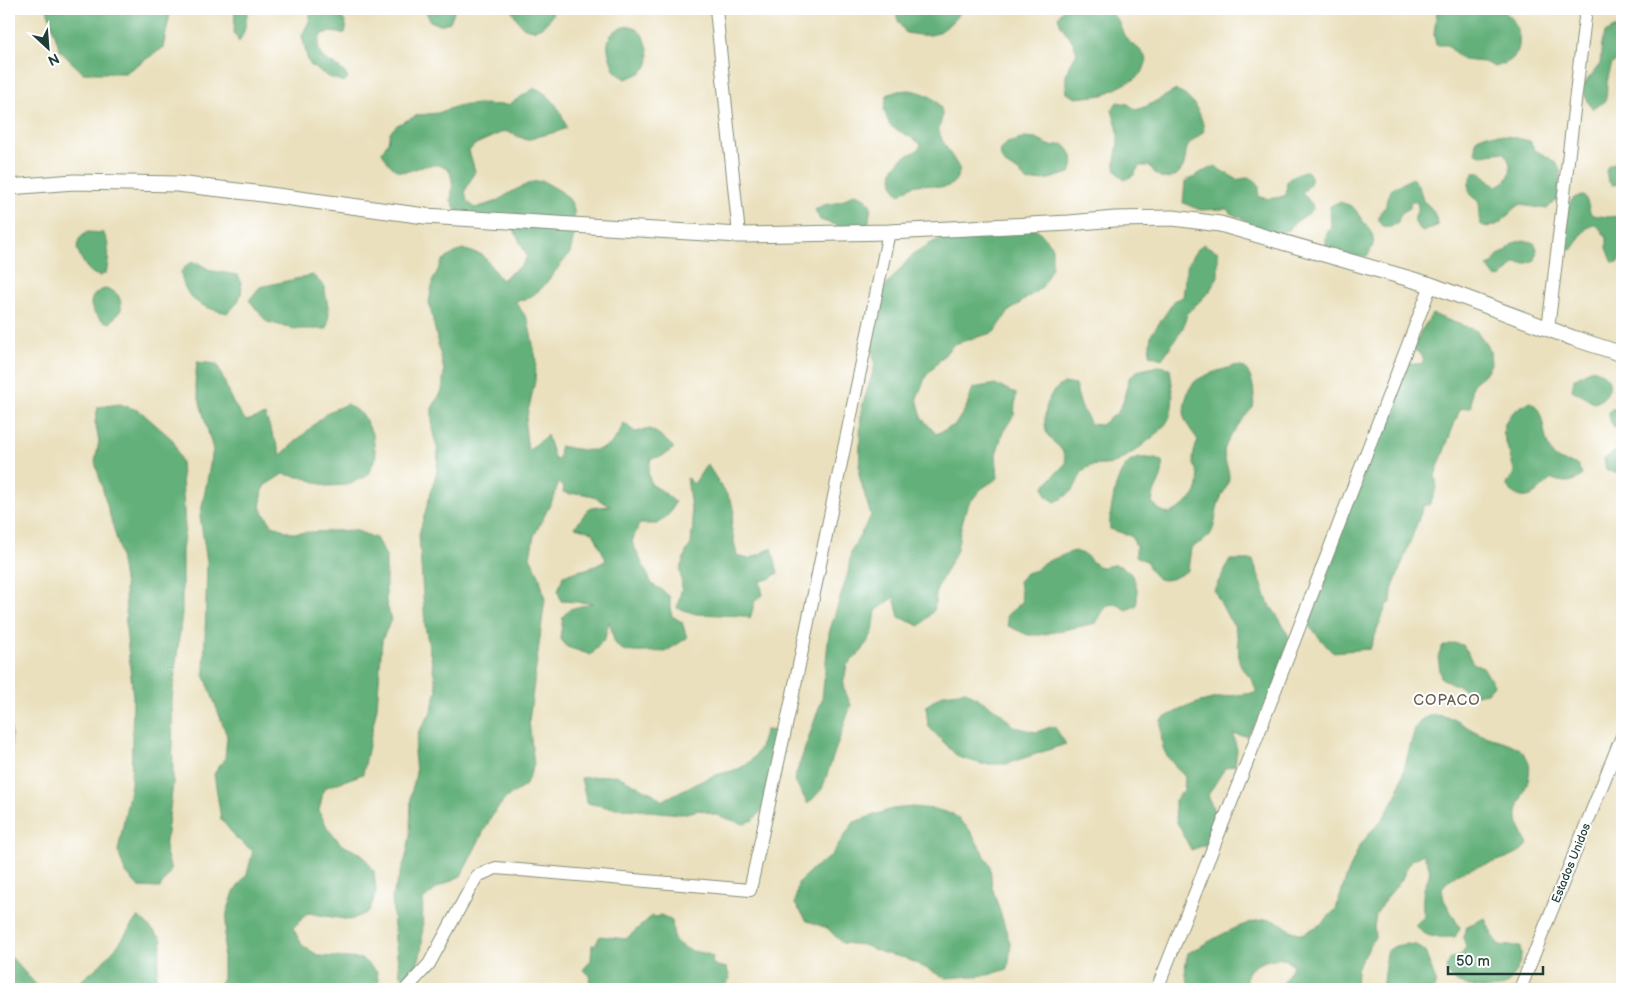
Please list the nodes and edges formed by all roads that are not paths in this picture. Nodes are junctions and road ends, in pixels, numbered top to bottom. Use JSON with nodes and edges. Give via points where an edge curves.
{"nodes":[{"id":1,"x":716,"y":9,"type":"edge"},
{"id":2,"x":1586,"y":9,"type":"edge"},
{"id":3,"x":9,"y":186,"type":"edge"},
{"id":4,"x":888,"y":232,"type":"junction"},
{"id":5,"x":739,"y":235,"type":"junction"},
{"id":6,"x":1430,"y":285,"type":"junction"},
{"id":7,"x":1548,"y":329,"type":"junction"},
{"id":8,"x":1622,"y":354,"type":"edge"},
{"id":9,"x":1622,"y":736,"type":"edge"},
{"id":10,"x":406,"y":989,"type":"edge"},
{"id":11,"x":1157,"y":989,"type":"edge"},
{"id":12,"x":1520,"y":989,"type":"edge"}],
"edges":[{"from":1,"to":5,"type":"street"},
{"from":2,"to":7,"type":"street"},
{"from":3,"to":5,"type":"street","via":[[74,182],[177,184],[425,216]]},
{"from":4,"to":5,"type":"street"},
{"from":4,"to":6,"type":"street","via":[[1172,218],[1220,224]]},
{"from":4,"to":10,"type":"street","via":[[750,890],[496,868],[477,876],[429,964]]},
{"from":6,"to":7,"type":"street"},
{"from":6,"to":11,"type":"street"},
{"from":7,"to":8,"type":"street"},
{"from":9,"to":12,"type":"street","name":"Estados Unidos"}]}
